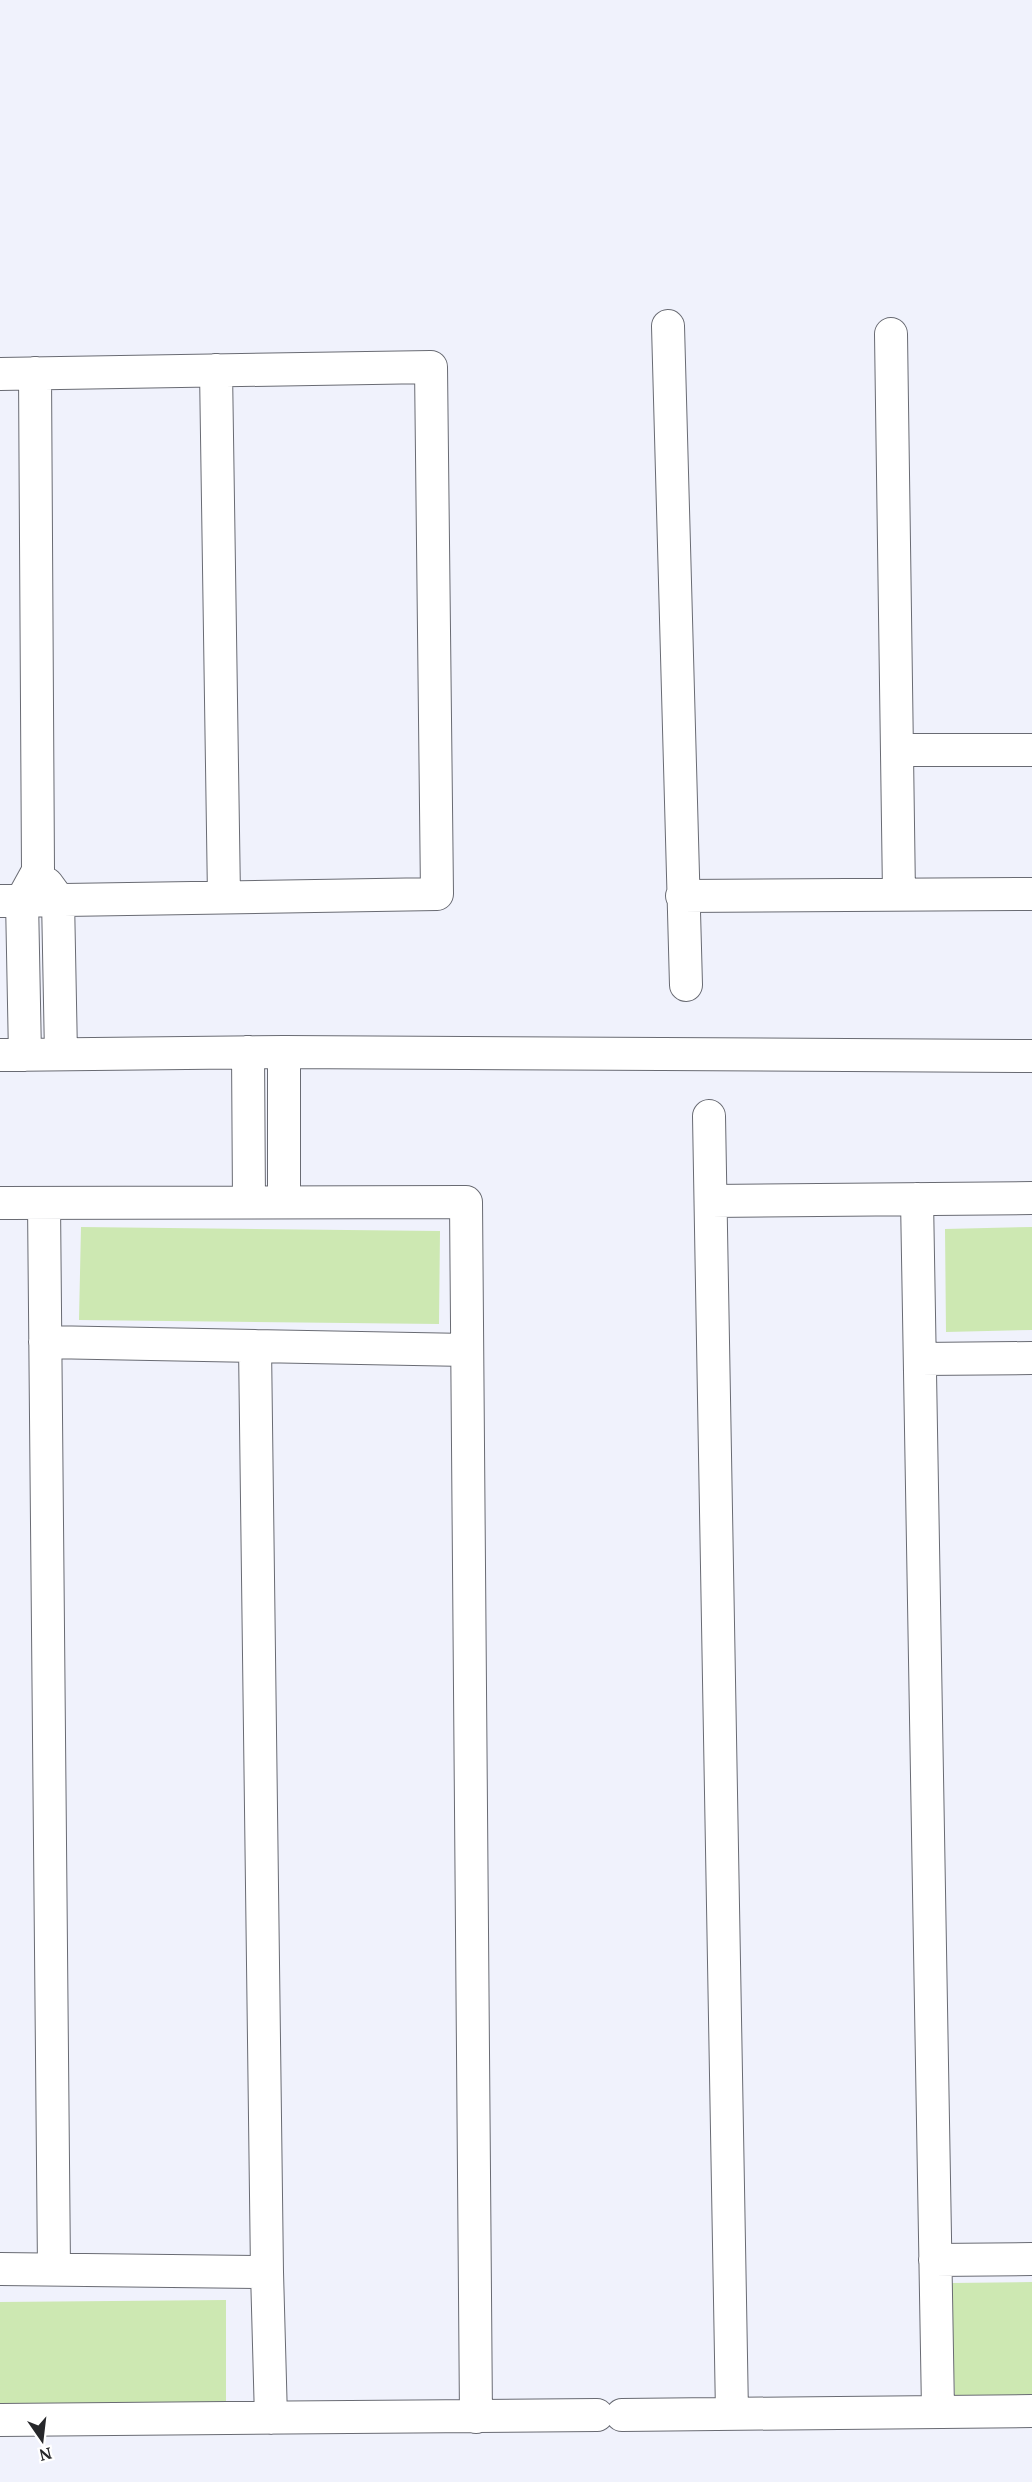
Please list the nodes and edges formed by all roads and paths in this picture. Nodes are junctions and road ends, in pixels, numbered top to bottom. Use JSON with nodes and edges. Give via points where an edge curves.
{"nodes":[{"id":1,"x":668,"y":326,"type":"dead end"},
{"id":2,"x":891,"y":334,"type":"dead end"},
{"id":3,"x":216,"y":370,"type":"junction"},
{"id":4,"x":35,"y":373,"type":"junction"},
{"id":5,"x":0,"y":374,"type":"edge"},
{"id":6,"x":897,"y":750,"type":"junction"},
{"id":7,"x":1032,"y":750,"type":"edge"},
{"id":8,"x":38,"y":871,"type":"junction"},
{"id":9,"x":899,"y":894,"type":"junction"},
{"id":10,"x":1032,"y":894,"type":"edge"},
{"id":11,"x":682,"y":896,"type":"junction"},
{"id":12,"x":224,"y":897,"type":"junction"},
{"id":13,"x":11,"y":900,"type":"edge"},
{"id":14,"x":58,"y":900,"type":"junction"},
{"id":15,"x":686,"y":985,"type":"dead end"},
{"id":16,"x":248,"y":1052,"type":"junction"},
{"id":17,"x":284,"y":1052,"type":"junction"},
{"id":18,"x":61,"y":1054,"type":"junction"},
{"id":19,"x":13,"y":1055,"type":"edge"},
{"id":20,"x":1032,"y":1056,"type":"edge"},
{"id":21,"x":709,"y":1116,"type":"dead end"},
{"id":22,"x":1032,"y":1198,"type":"edge"},
{"id":23,"x":917,"y":1199,"type":"junction"},
{"id":24,"x":711,"y":1201,"type":"junction"},
{"id":25,"x":249,"y":1202,"type":"junction"},
{"id":26,"x":284,"y":1202,"type":"junction"},
{"id":27,"x":0,"y":1203,"type":"edge"},
{"id":28,"x":44,"y":1203,"type":"junction"},
{"id":29,"x":45,"y":1342,"type":"junction"},
{"id":30,"x":255,"y":1346,"type":"junction"},
{"id":31,"x":467,"y":1350,"type":"junction"},
{"id":32,"x":1032,"y":1358,"type":"edge"},
{"id":33,"x":920,"y":1359,"type":"junction"},
{"id":34,"x":1032,"y":2259,"type":"edge"},
{"id":35,"x":935,"y":2260,"type":"junction"},
{"id":36,"x":0,"y":2269,"type":"edge"},
{"id":37,"x":54,"y":2269,"type":"junction"},
{"id":38,"x":267,"y":2272,"type":"junction"},
{"id":39,"x":938,"y":2410,"type":"junction"},
{"id":40,"x":1032,"y":2411,"type":"edge"},
{"id":41,"x":732,"y":2414,"type":"junction"},
{"id":42,"x":476,"y":2417,"type":"junction"},
{"id":43,"x":271,"y":2418,"type":"junction"},
{"id":44,"x":0,"y":2420,"type":"edge"}],
"edges":[{"from":1,"to":11,"type":"street"},
{"from":2,"to":6,"type":"street"},
{"from":3,"to":4,"type":"street"},
{"from":3,"to":12,"type":"street"},
{"from":3,"to":12,"type":"street","via":[[431,367],[438,894]]},
{"from":4,"to":5,"type":"street"},
{"from":4,"to":8,"type":"street"},
{"from":6,"to":7,"type":"street"},
{"from":6,"to":9,"type":"street"},
{"from":8,"to":13,"type":"street"},
{"from":8,"to":14,"type":"street"},
{"from":9,"to":10,"type":"street"},
{"from":9,"to":11,"type":"street"},
{"from":11,"to":15,"type":"street"},
{"from":12,"to":14,"type":"street"},
{"from":13,"to":14,"type":"street"},
{"from":13,"to":19,"type":"street"},
{"from":14,"to":18,"type":"street"},
{"from":16,"to":17,"type":"street"},
{"from":16,"to":18,"type":"street"},
{"from":16,"to":25,"type":"street"},
{"from":17,"to":20,"type":"street"},
{"from":17,"to":26,"type":"street"},
{"from":18,"to":19,"type":"street"},
{"from":21,"to":24,"type":"street"},
{"from":22,"to":23,"type":"street"},
{"from":23,"to":24,"type":"street"},
{"from":23,"to":33,"type":"street"},
{"from":24,"to":41,"type":"street"},
{"from":25,"to":26,"type":"street"},
{"from":25,"to":28,"type":"street"},
{"from":26,"to":31,"type":"street","via":[[466,1202]]},
{"from":27,"to":28,"type":"street"},
{"from":28,"to":29,"type":"street"},
{"from":29,"to":30,"type":"street"},
{"from":29,"to":37,"type":"street"},
{"from":30,"to":31,"type":"street"},
{"from":30,"to":38,"type":"street"},
{"from":31,"to":42,"type":"street"},
{"from":32,"to":33,"type":"street"},
{"from":33,"to":35,"type":"street"},
{"from":34,"to":35,"type":"street"},
{"from":35,"to":39,"type":"street"},
{"from":36,"to":37,"type":"street"},
{"from":37,"to":38,"type":"street"},
{"from":38,"to":43,"type":"street"},
{"from":39,"to":40,"type":"street"},
{"from":39,"to":41,"type":"street"},
{"from":41,"to":42,"type":"street"},
{"from":42,"to":43,"type":"street"},
{"from":43,"to":44,"type":"street"}]}
